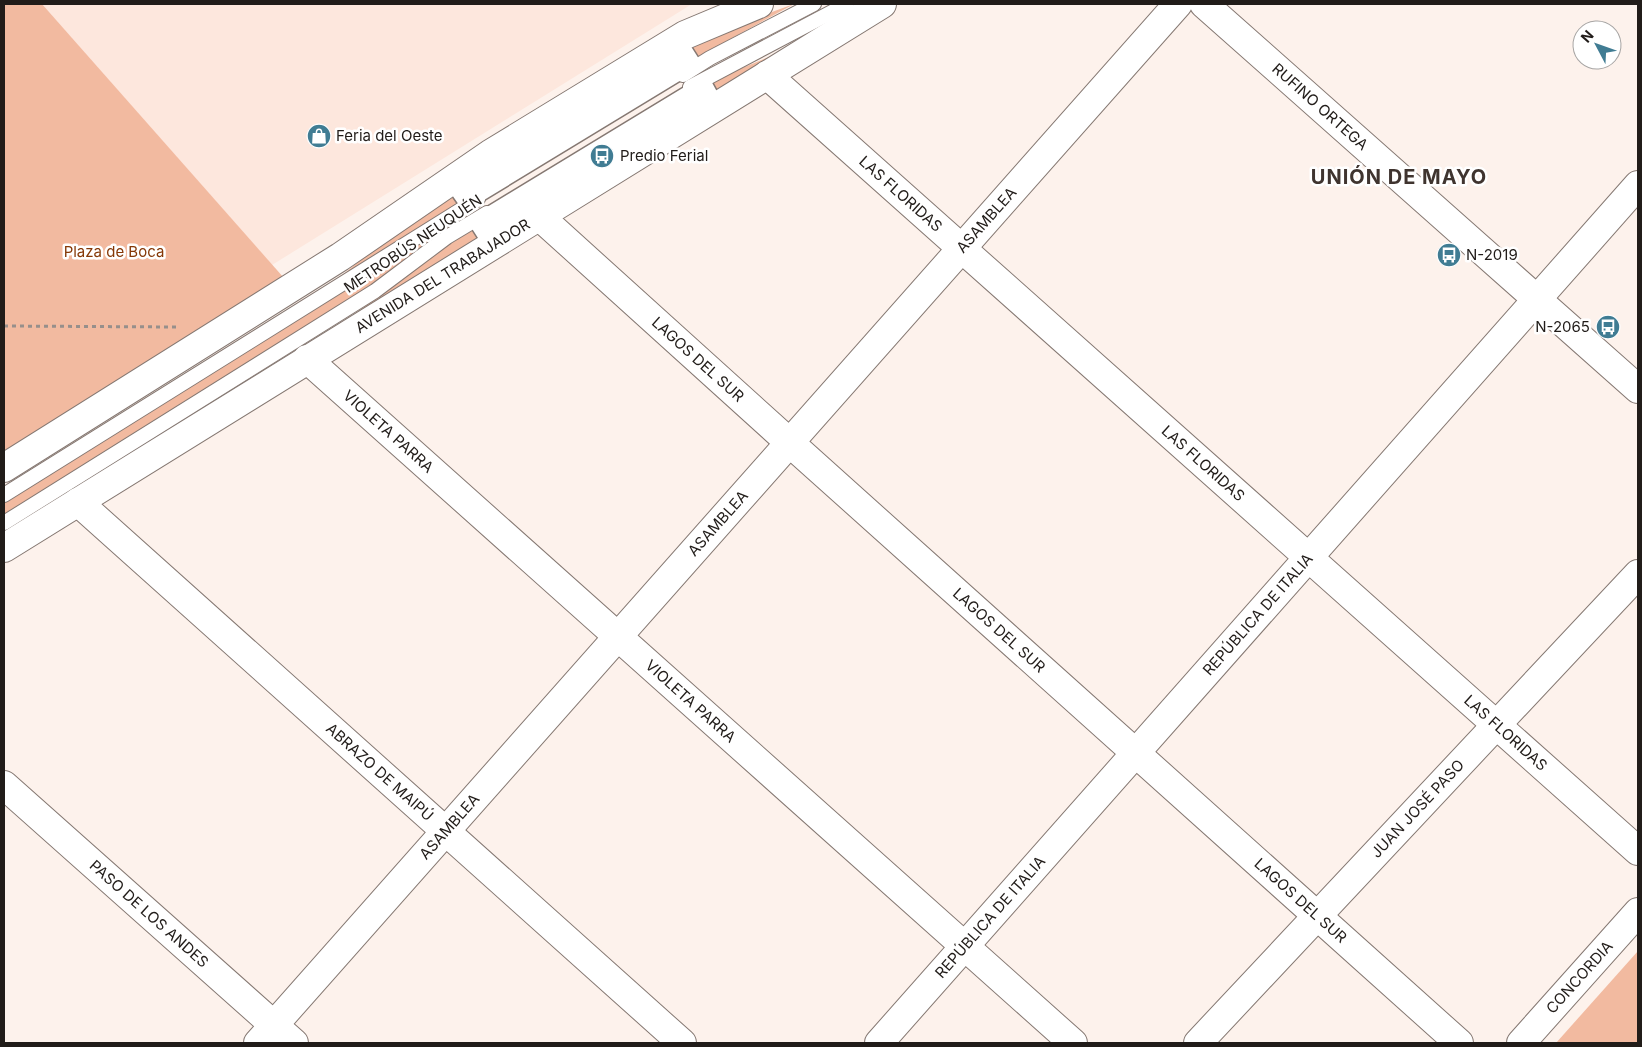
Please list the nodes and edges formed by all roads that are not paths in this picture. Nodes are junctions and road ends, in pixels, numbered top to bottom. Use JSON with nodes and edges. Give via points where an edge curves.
{"nodes":[{"id":1,"x":760,"y":4,"type":"edge"},
{"id":2,"x":814,"y":4,"type":"edge"},
{"id":3,"x":847,"y":4,"type":"edge"},
{"id":4,"x":882,"y":4,"type":"edge"},
{"id":5,"x":1178,"y":4,"type":"edge"},
{"id":6,"x":1204,"y":4,"type":"edge"},
{"id":7,"x":767,"y":75,"type":"junction"},
{"id":8,"x":1638,"y":186,"type":"edge"},
{"id":9,"x":460,"y":188,"type":"joint"},
{"id":10,"x":539,"y":216,"type":"junction"},
{"id":11,"x":481,"y":223,"type":"joint"},
{"id":12,"x":962,"y":249,"type":"junction"},
{"id":13,"x":1537,"y":299,"type":"junction"},
{"id":14,"x":307,"y":359,"type":"junction"},
{"id":15,"x":1638,"y":390,"type":"edge"},
{"id":16,"x":790,"y":443,"type":"junction"},
{"id":17,"x":4,"y":468,"type":"edge"},
{"id":18,"x":4,"y":495,"type":"edge"},
{"id":19,"x":78,"y":502,"type":"junction"},
{"id":20,"x":4,"y":523,"type":"edge"},
{"id":21,"x":4,"y":548,"type":"edge"},
{"id":22,"x":1308,"y":558,"type":"junction"},
{"id":23,"x":1638,"y":574,"type":"edge"},
{"id":24,"x":617,"y":637,"type":"junction"},
{"id":25,"x":1496,"y":725,"type":"junction"},
{"id":26,"x":1136,"y":753,"type":"junction"},
{"id":27,"x":4,"y":785,"type":"edge"},
{"id":28,"x":445,"y":832,"type":"junction"},
{"id":29,"x":1638,"y":852,"type":"edge"},
{"id":30,"x":1638,"y":912,"type":"edge"},
{"id":31,"x":1317,"y":916,"type":"junction"},
{"id":32,"x":964,"y":946,"type":"junction"},
{"id":33,"x":266,"y":1034,"type":"edge"},
{"id":34,"x":294,"y":1043,"type":"edge"},
{"id":35,"x":682,"y":1043,"type":"edge"},
{"id":36,"x":878,"y":1043,"type":"edge"},
{"id":37,"x":1073,"y":1043,"type":"edge"},
{"id":38,"x":1198,"y":1043,"type":"edge"},
{"id":39,"x":1459,"y":1043,"type":"edge"},
{"id":40,"x":1521,"y":1043,"type":"edge"}],
"edges":[{"from":1,"to":17,"type":"street","via":[[685,35],[490,154],[333,261]]},
{"from":2,"to":18,"type":"lane","name":"METROBÚS NEUQUÉN","via":[[710,58]]},
{"from":3,"to":20,"type":"lane","name":"METROBÚS NEUQUÉN","via":[[669,100],[447,237],[375,291]]},
{"from":4,"to":7,"type":"street","name":"AVENIDA DEL TRABAJADOR"},
{"from":5,"to":12,"type":"street","name":"ASAMBLEA"},
{"from":6,"to":13,"type":"street","name":"RUFINO ORTEGA"},
{"from":7,"to":10,"type":"street","name":"AVENIDA DEL TRABAJADOR"},
{"from":7,"to":12,"type":"street","name":"LAS FLORIDAS"},
{"from":8,"to":13,"type":"street","name":"REPÚBLICA DE ITALIA"},
{"from":9,"to":9,"type":"street","via":[[467,198],[689,63],[682,52]]},
{"from":10,"to":14,"type":"street","name":"AVENIDA DEL TRABAJADOR"},
{"from":10,"to":16,"type":"street","name":"LAGOS DEL SUR"},
{"from":11,"to":11,"type":"street","via":[[488,234],[709,99],[703,88]]},
{"from":12,"to":16,"type":"street","name":"ASAMBLEA"},
{"from":12,"to":22,"type":"street","name":"LAS FLORIDAS"},
{"from":13,"to":15,"type":"street","name":"RUFINO ORTEGA"},
{"from":13,"to":22,"type":"street","name":"REPÚBLICA DE ITALIA"},
{"from":14,"to":19,"type":"street","name":"AVENIDA DEL TRABAJADOR"},
{"from":14,"to":24,"type":"street","name":"VIOLETA PARRA"},
{"from":16,"to":24,"type":"street","name":"ASAMBLEA"},
{"from":16,"to":26,"type":"street","name":"LAGOS DEL SUR"},
{"from":19,"to":21,"type":"street","name":"AVENIDA DEL TRABAJADOR"},
{"from":19,"to":28,"type":"street","name":"ABRAZO DE MAIPÚ"},
{"from":22,"to":25,"type":"street","name":"LAS FLORIDAS"},
{"from":22,"to":26,"type":"street","name":"REPÚBLICA DE ITALIA"},
{"from":23,"to":25,"type":"street","name":"JUAN JOSÉ PASO"},
{"from":24,"to":28,"type":"street","name":"ASAMBLEA"},
{"from":24,"to":32,"type":"street","name":"VIOLETA PARRA"},
{"from":25,"to":29,"type":"street","name":"LAS FLORIDAS"},
{"from":25,"to":31,"type":"street","name":"JUAN JOSÉ PASO"},
{"from":26,"to":31,"type":"street","name":"LAGOS DEL SUR"},
{"from":26,"to":32,"type":"street","name":"REPÚBLICA DE ITALIA"},
{"from":27,"to":33,"type":"street","name":"PASO DE LOS ANDES"},
{"from":28,"to":33,"type":"street","name":"ASAMBLEA"},
{"from":28,"to":35,"type":"street","name":"ABRAZO DE MAIPÚ"},
{"from":30,"to":40,"type":"street","name":"CONCORDIA"},
{"from":31,"to":38,"type":"street","name":"JUAN JOSÉ PASO"},
{"from":31,"to":39,"type":"street","name":"LAGOS DEL SUR"},
{"from":32,"to":36,"type":"street","name":"REPÚBLICA DE ITALIA"},
{"from":32,"to":37,"type":"street","name":"VIOLETA PARRA"},
{"from":33,"to":34,"type":"street","name":"PASO DE LOS ANDES"}]}
